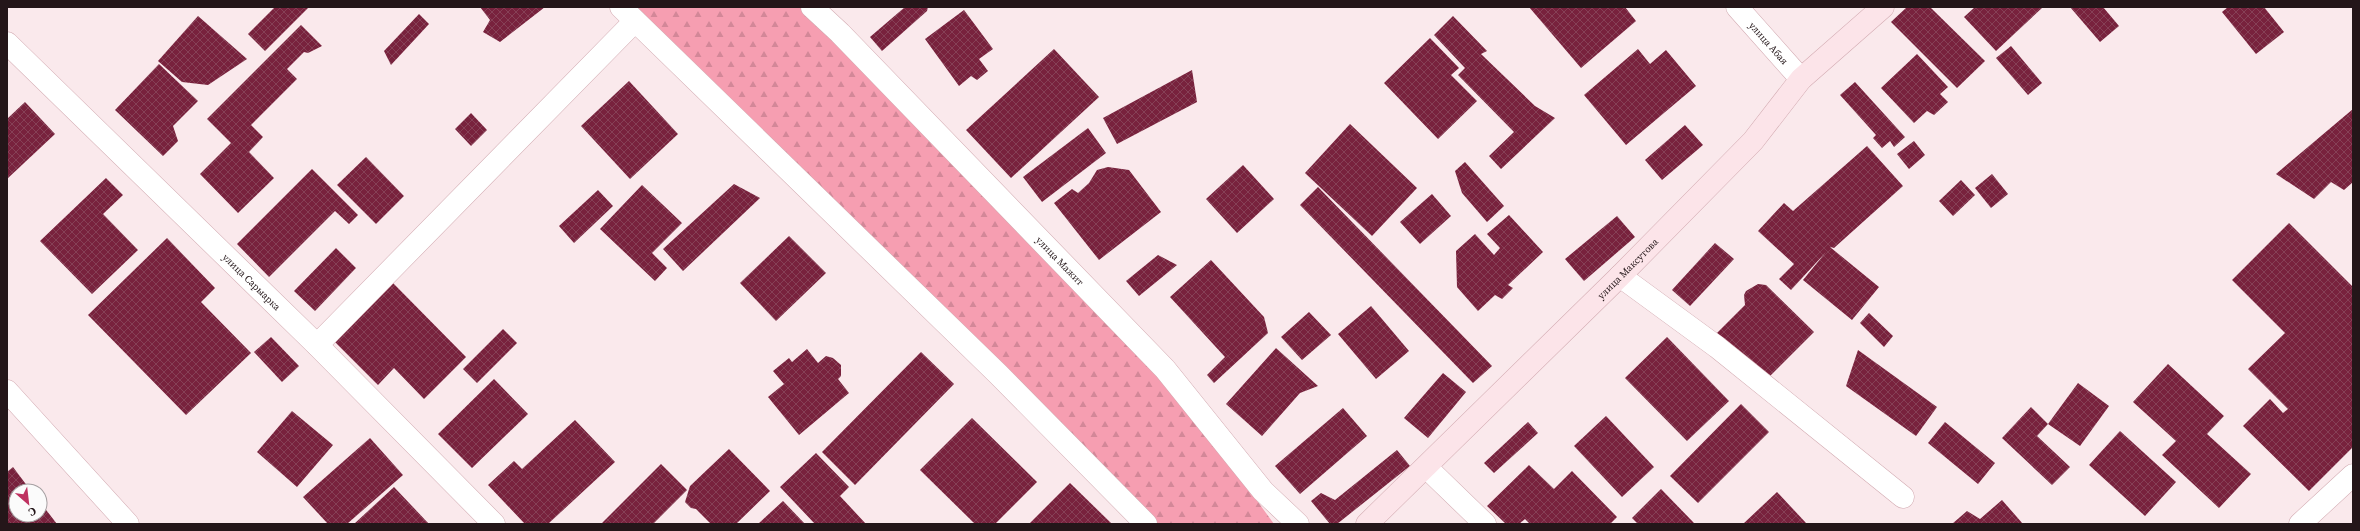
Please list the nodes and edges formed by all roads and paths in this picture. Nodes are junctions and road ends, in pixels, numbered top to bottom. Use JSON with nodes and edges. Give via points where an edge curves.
{"nodes":[{"id":1,"x":812,"y":7,"type":"edge"},
{"id":2,"x":1737,"y":7,"type":"edge"},
{"id":3,"x":1883,"y":7,"type":"edge"},
{"id":4,"x":628,"y":14,"type":"edge"},
{"id":5,"x":7,"y":43,"type":"edge"},
{"id":6,"x":1801,"y":79,"type":"junction"},
{"id":7,"x":1620,"y":276,"type":"junction"},
{"id":8,"x":317,"y":345,"type":"junction"},
{"id":9,"x":7,"y":391,"type":"edge"},
{"id":10,"x":1426,"y":467,"type":"junction"},
{"id":11,"x":2353,"y":475,"type":"edge"},
{"id":12,"x":1903,"y":497,"type":"dead end"},
{"id":13,"x":128,"y":524,"type":"edge"},
{"id":14,"x":494,"y":524,"type":"edge"},
{"id":15,"x":1146,"y":524,"type":"edge"},
{"id":16,"x":1298,"y":524,"type":"edge"},
{"id":17,"x":1366,"y":524,"type":"edge"},
{"id":18,"x":1485,"y":524,"type":"edge"},
{"id":19,"x":2300,"y":524,"type":"edge"}],
"edges":[{"from":1,"to":16,"type":"street","name":"улица Мажит","via":[[1165,369],[1263,491]]},
{"from":2,"to":6,"type":"street","name":"улица Абая"},
{"from":3,"to":6,"type":"street","name":"улица Максутова"},
{"from":4,"to":8,"type":"street"},
{"from":4,"to":15,"type":"street","via":[[992,369]]},
{"from":5,"to":8,"type":"street","name":"улица Сарыарка"},
{"from":6,"to":7,"type":"street","name":"улица Максутова","via":[[1753,141]]},
{"from":7,"to":10,"type":"street","name":"улица Максутова"},
{"from":7,"to":12,"type":"street","via":[[1716,347]]},
{"from":8,"to":14,"type":"street","name":"улица Сарыарка"},
{"from":9,"to":13,"type":"street"},
{"from":10,"to":17,"type":"street","name":"улица Максутова"},
{"from":10,"to":18,"type":"street"},
{"from":11,"to":19,"type":"street"}]}
